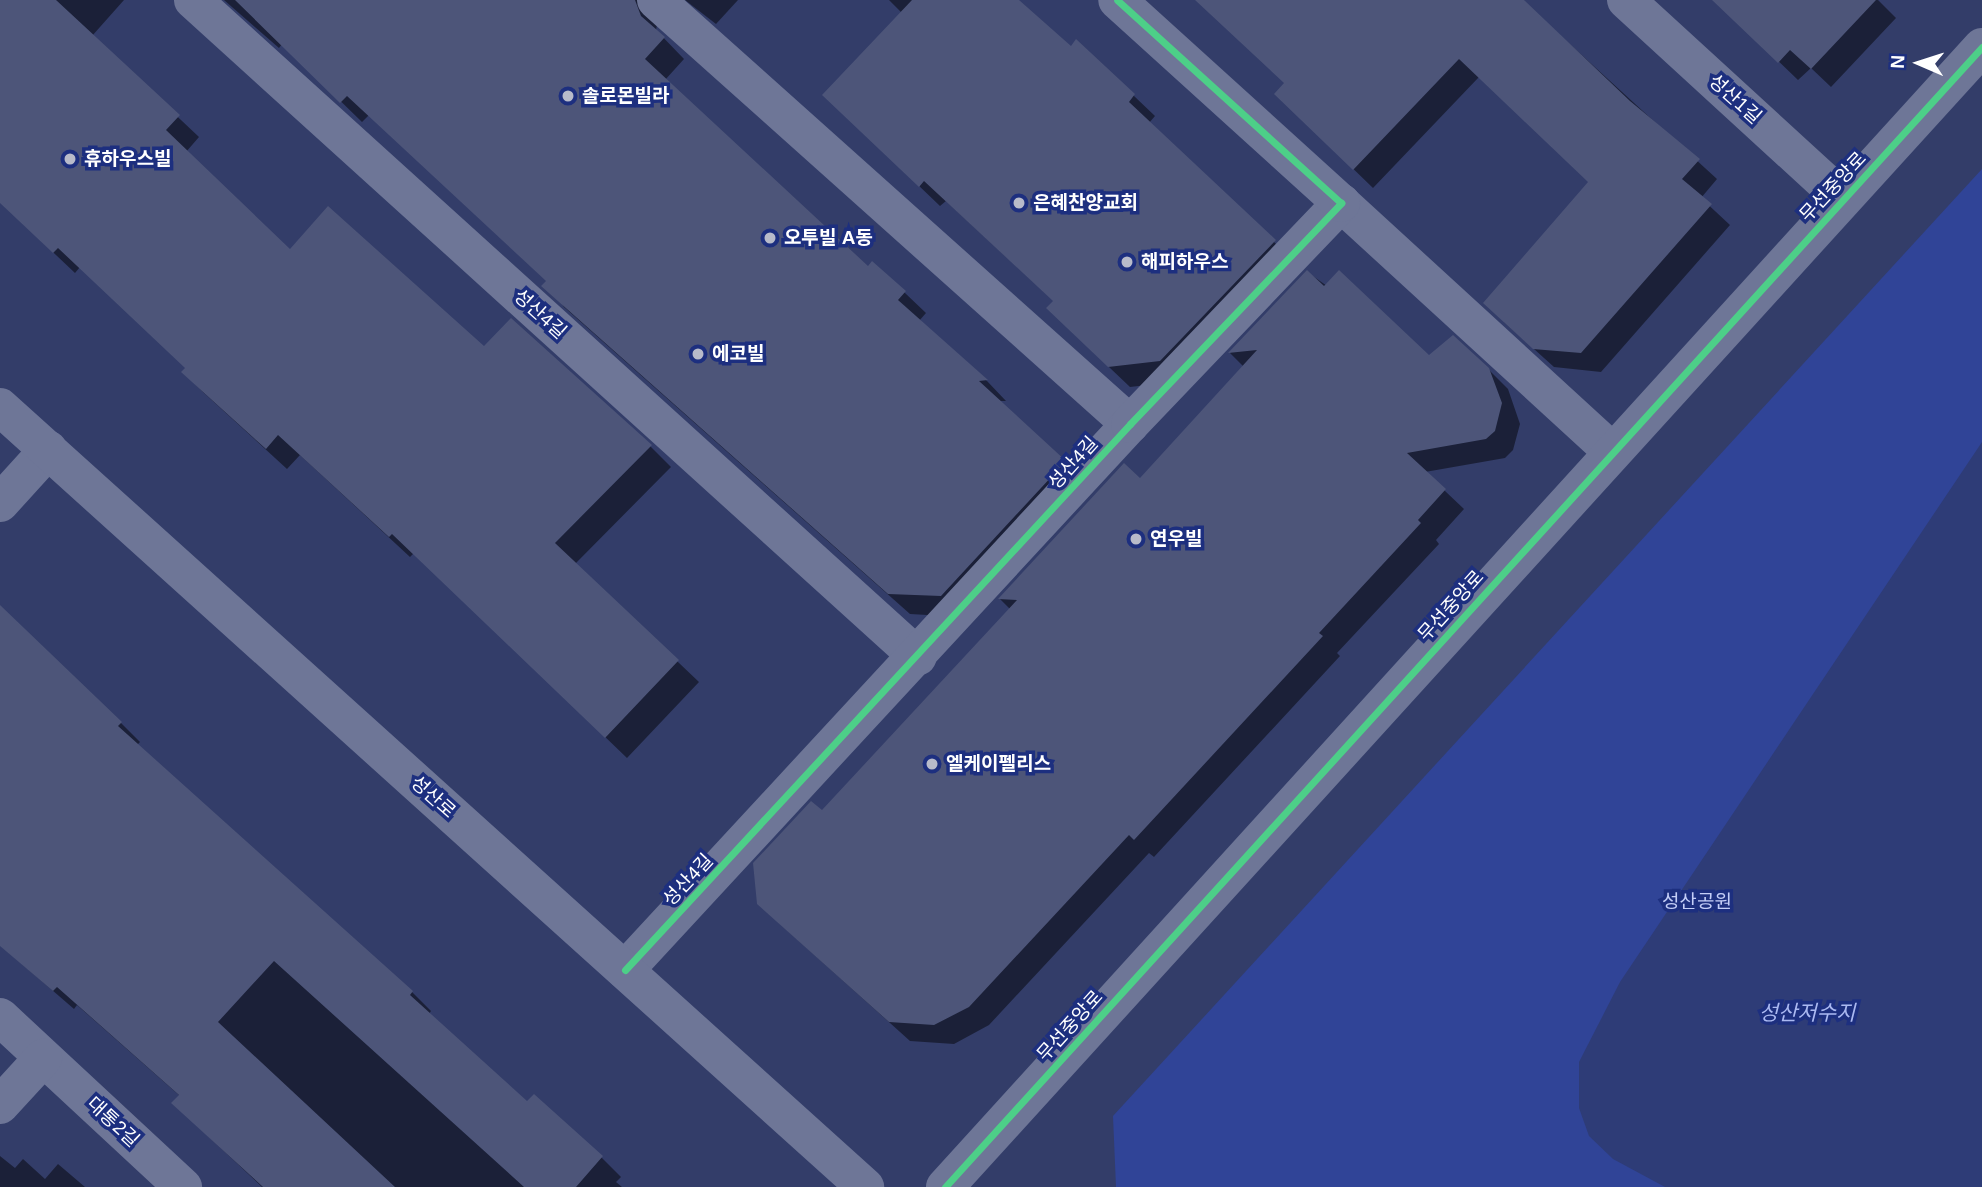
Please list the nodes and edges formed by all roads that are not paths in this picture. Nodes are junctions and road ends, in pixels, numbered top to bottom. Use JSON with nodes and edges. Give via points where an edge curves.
{"nodes":[{"id":1,"x":193,"y":0,"type":"edge"},
{"id":2,"x":656,"y":0,"type":"edge"},
{"id":3,"x":1117,"y":0,"type":"edge"},
{"id":4,"x":1626,"y":0,"type":"edge"},
{"id":5,"x":1982,"y":47,"type":"edge"},
{"id":6,"x":1843,"y":198,"type":"junction"},
{"id":7,"x":1341,"y":203,"type":"junction"},
{"id":8,"x":0,"y":407,"type":"edge"},
{"id":9,"x":1129,"y":424,"type":"junction"},
{"id":10,"x":48,"y":450,"type":"junction"},
{"id":11,"x":1612,"y":451,"type":"junction"},
{"id":12,"x":0,"y":503,"type":"edge"},
{"id":13,"x":918,"y":657,"type":"junction"},
{"id":14,"x":625,"y":970,"type":"junction"},
{"id":15,"x":0,"y":1017,"type":"edge"},
{"id":16,"x":43,"y":1058,"type":"junction"},
{"id":17,"x":0,"y":1105,"type":"edge"},
{"id":18,"x":183,"y":1187,"type":"edge"},
{"id":19,"x":865,"y":1187,"type":"edge"},
{"id":20,"x":945,"y":1187,"type":"edge"}],
"edges":[{"from":1,"to":13,"type":"street","name":"성산4길"},
{"from":2,"to":9,"type":"street"},
{"from":3,"to":7,"type":"street"},
{"from":4,"to":6,"type":"street","name":"성산1길"},
{"from":5,"to":6,"type":"street","name":"무선중앙로"},
{"from":6,"to":11,"type":"street","name":"무선중앙로"},
{"from":7,"to":9,"type":"street","name":"성산4길"},
{"from":7,"to":11,"type":"street"},
{"from":8,"to":10,"type":"street","name":"성산로"},
{"from":9,"to":13,"type":"street","name":"성산4길"},
{"from":10,"to":12,"type":"street"},
{"from":10,"to":14,"type":"street","name":"성산로"},
{"from":11,"to":20,"type":"street","name":"무선중앙로"},
{"from":13,"to":14,"type":"street","name":"성산4길"},
{"from":14,"to":19,"type":"street","name":"성산로"},
{"from":15,"to":16,"type":"street","name":"대통2길"},
{"from":16,"to":17,"type":"street"},
{"from":16,"to":18,"type":"street","name":"대통2길"}]}
